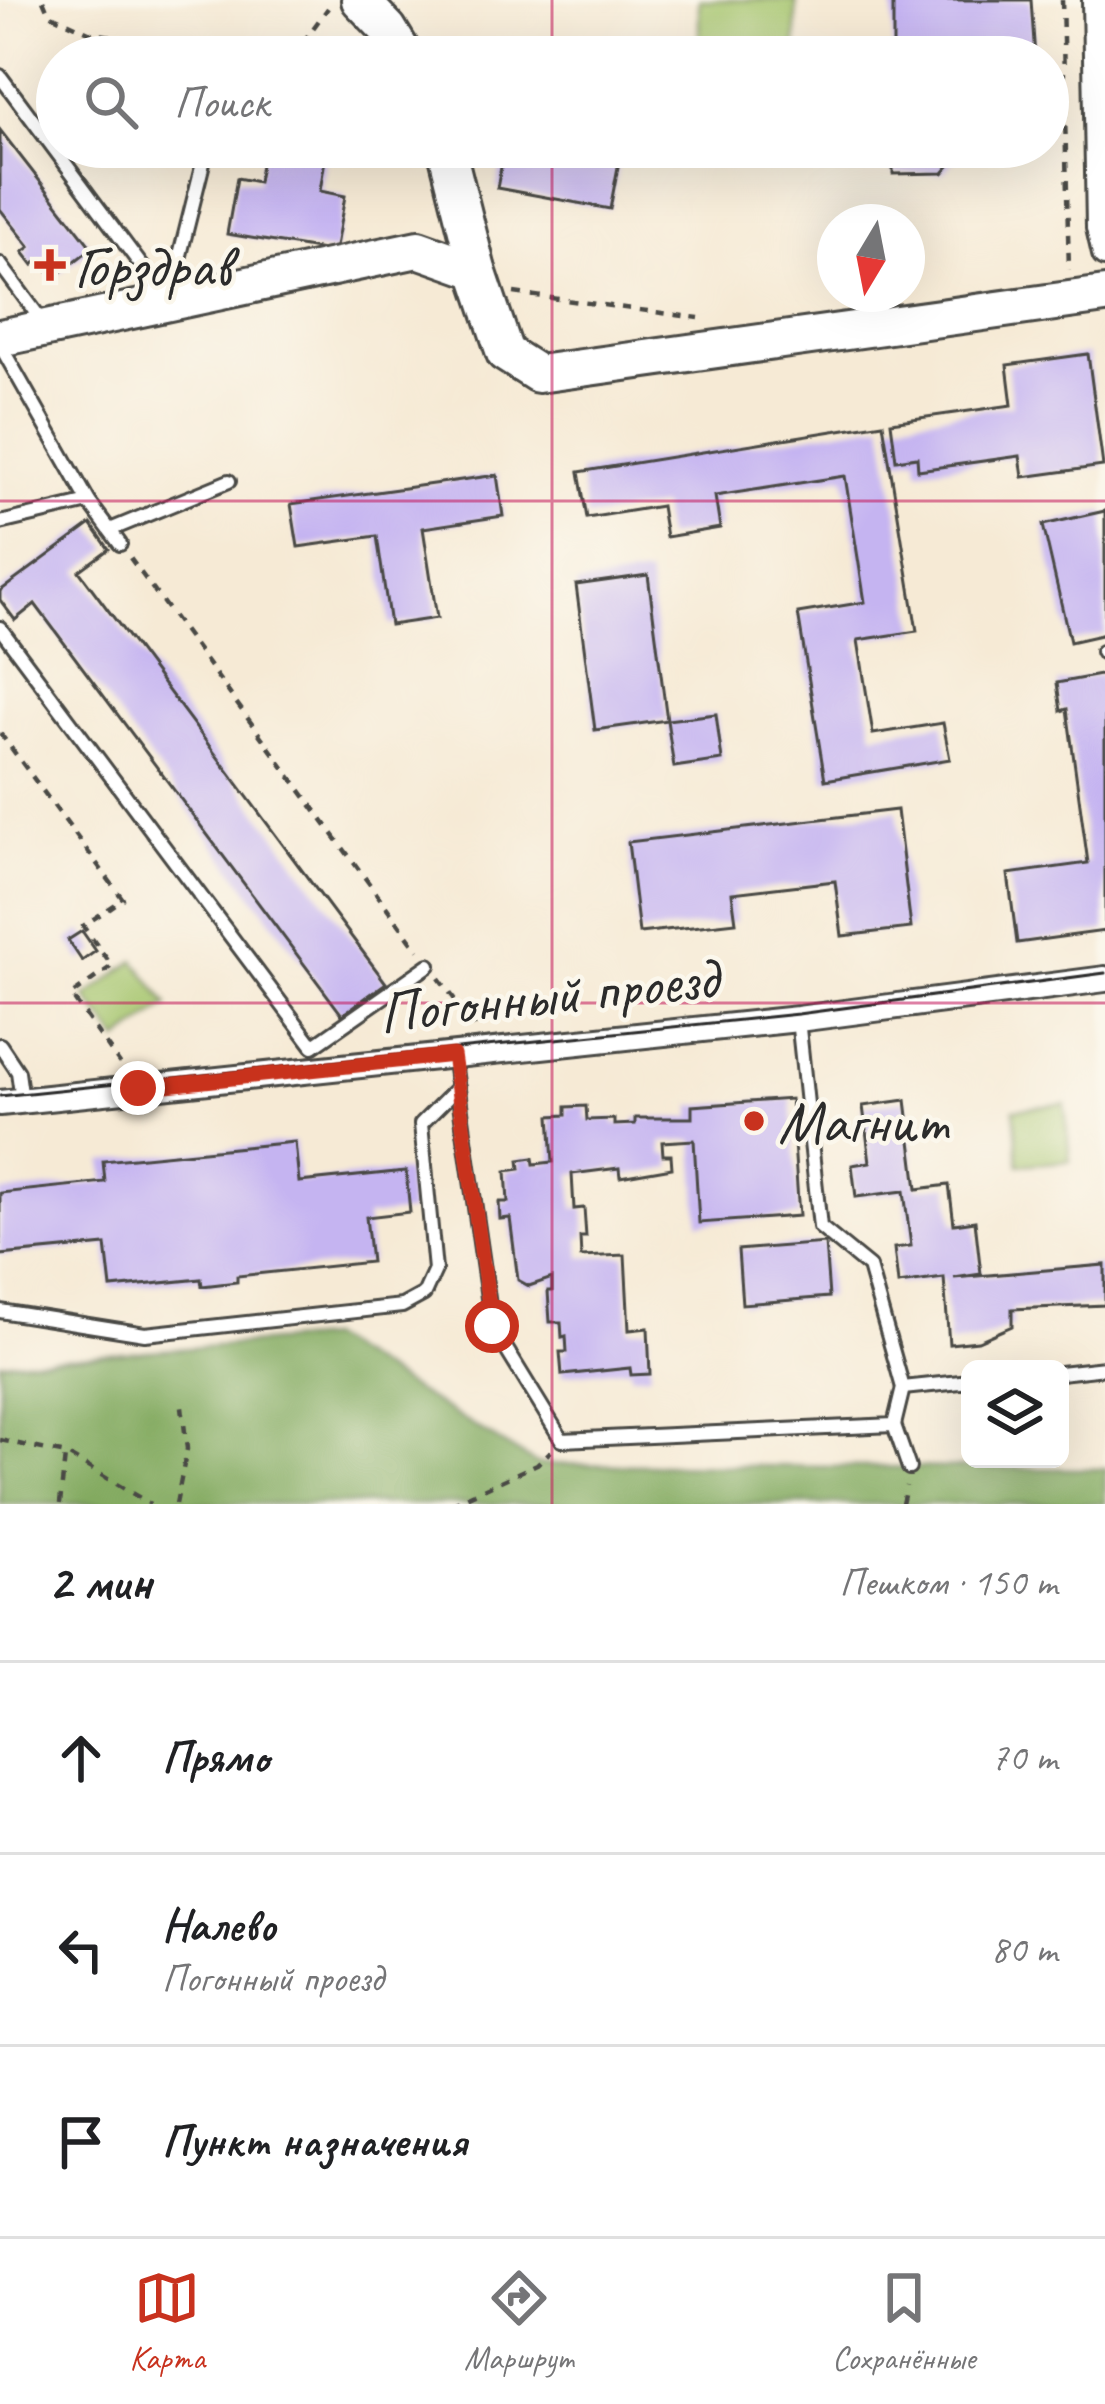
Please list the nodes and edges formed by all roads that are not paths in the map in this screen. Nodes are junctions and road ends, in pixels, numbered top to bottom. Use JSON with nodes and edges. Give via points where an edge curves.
{"nodes":[{"id":1,"x":1095,"y":0,"type":"edge"},
{"id":2,"x":360,"y":3,"type":"edge"},
{"id":3,"x":392,"y":36,"type":"edge"},
{"id":4,"x":0,"y":76,"type":"edge"},
{"id":5,"x":36,"y":124,"type":"edge"},
{"id":6,"x":69,"y":168,"type":"edge"},
{"id":7,"x":202,"y":168,"type":"edge"},
{"id":8,"x":451,"y":168,"type":"edge"},
{"id":9,"x":1105,"y":254,"type":"edge"},
{"id":10,"x":0,"y":264,"type":"edge"},
{"id":11,"x":481,"y":281,"type":"junction"},
{"id":12,"x":1087,"y":297,"type":"edge"},
{"id":13,"x":169,"y":302,"type":"junction"},
{"id":14,"x":47,"y":328,"type":"junction"},
{"id":15,"x":0,"y":341,"type":"edge"},
{"id":16,"x":229,"y":481,"type":"dead end"},
{"id":17,"x":89,"y":502,"type":"junction"},
{"id":18,"x":0,"y":523,"type":"edge"},
{"id":19,"x":110,"y":530,"type":"junction"},
{"id":20,"x":120,"y":544,"type":"road end"},
{"id":21,"x":0,"y":628,"type":"edge"},
{"id":22,"x":429,"y":965,"type":"road end"},
{"id":23,"x":1105,"y":980,"type":"edge"},
{"id":24,"x":798,"y":1019,"type":"junction"},
{"id":25,"x":0,"y":1045,"type":"edge"},
{"id":26,"x":453,"y":1055,"type":"junction"},
{"id":27,"x":458,"y":1087,"type":"junction"},
{"id":28,"x":11,"y":1102,"type":"edge"},
{"id":29,"x":0,"y":1311,"type":"edge"},
{"id":30,"x":1105,"y":1368,"type":"edge"},
{"id":31,"x":1069,"y":1371,"type":"edge"},
{"id":32,"x":961,"y":1382,"type":"edge"},
{"id":33,"x":902,"y":1388,"type":"junction"},
{"id":34,"x":894,"y":1425,"type":"junction"},
{"id":35,"x":909,"y":1468,"type":"dead end"}],
"edges":[{"from":1,"to":9,"type":"street"},
{"from":2,"to":3,"type":"street"},
{"from":4,"to":5,"type":"lane"},
{"from":6,"to":13,"type":"lane"},
{"from":7,"to":13,"type":"lane"},
{"from":8,"to":11,"type":"street"},
{"from":10,"to":14,"type":"lane"},
{"from":11,"to":12,"type":"street","via":[[505,352],[538,374]]},
{"from":11,"to":13,"type":"street","via":[[418,249]]},
{"from":13,"to":14,"type":"street"},
{"from":14,"to":15,"type":"street"},
{"from":15,"to":17,"type":"lane"},
{"from":16,"to":19,"type":"lane"},
{"from":17,"to":18,"type":"lane"},
{"from":17,"to":19,"type":"lane"},
{"from":19,"to":20,"type":"lane"},
{"from":21,"to":22,"type":"lane","via":[[313,1046]]},
{"from":23,"to":24,"type":"street","name":"Погонный проезд"},
{"from":24,"to":26,"type":"street","name":"Погонный проезд"},
{"from":24,"to":33,"type":"lane","via":[[820,1227],[869,1267]]},
{"from":25,"to":28,"type":"lane","via":[[18,1072]]},
{"from":26,"to":27,"type":"lane"},
{"from":26,"to":28,"type":"street","name":"Погонный проезд"},
{"from":27,"to":29,"type":"lane","via":[[421,1124],[435,1270],[424,1294],[402,1306],[145,1334]]},
{"from":27,"to":34,"type":"lane","via":[[492,1326],[562,1440]]},
{"from":30,"to":31,"type":"lane"},
{"from":32,"to":33,"type":"lane"},
{"from":33,"to":34,"type":"lane"},
{"from":34,"to":35,"type":"lane"}]}
